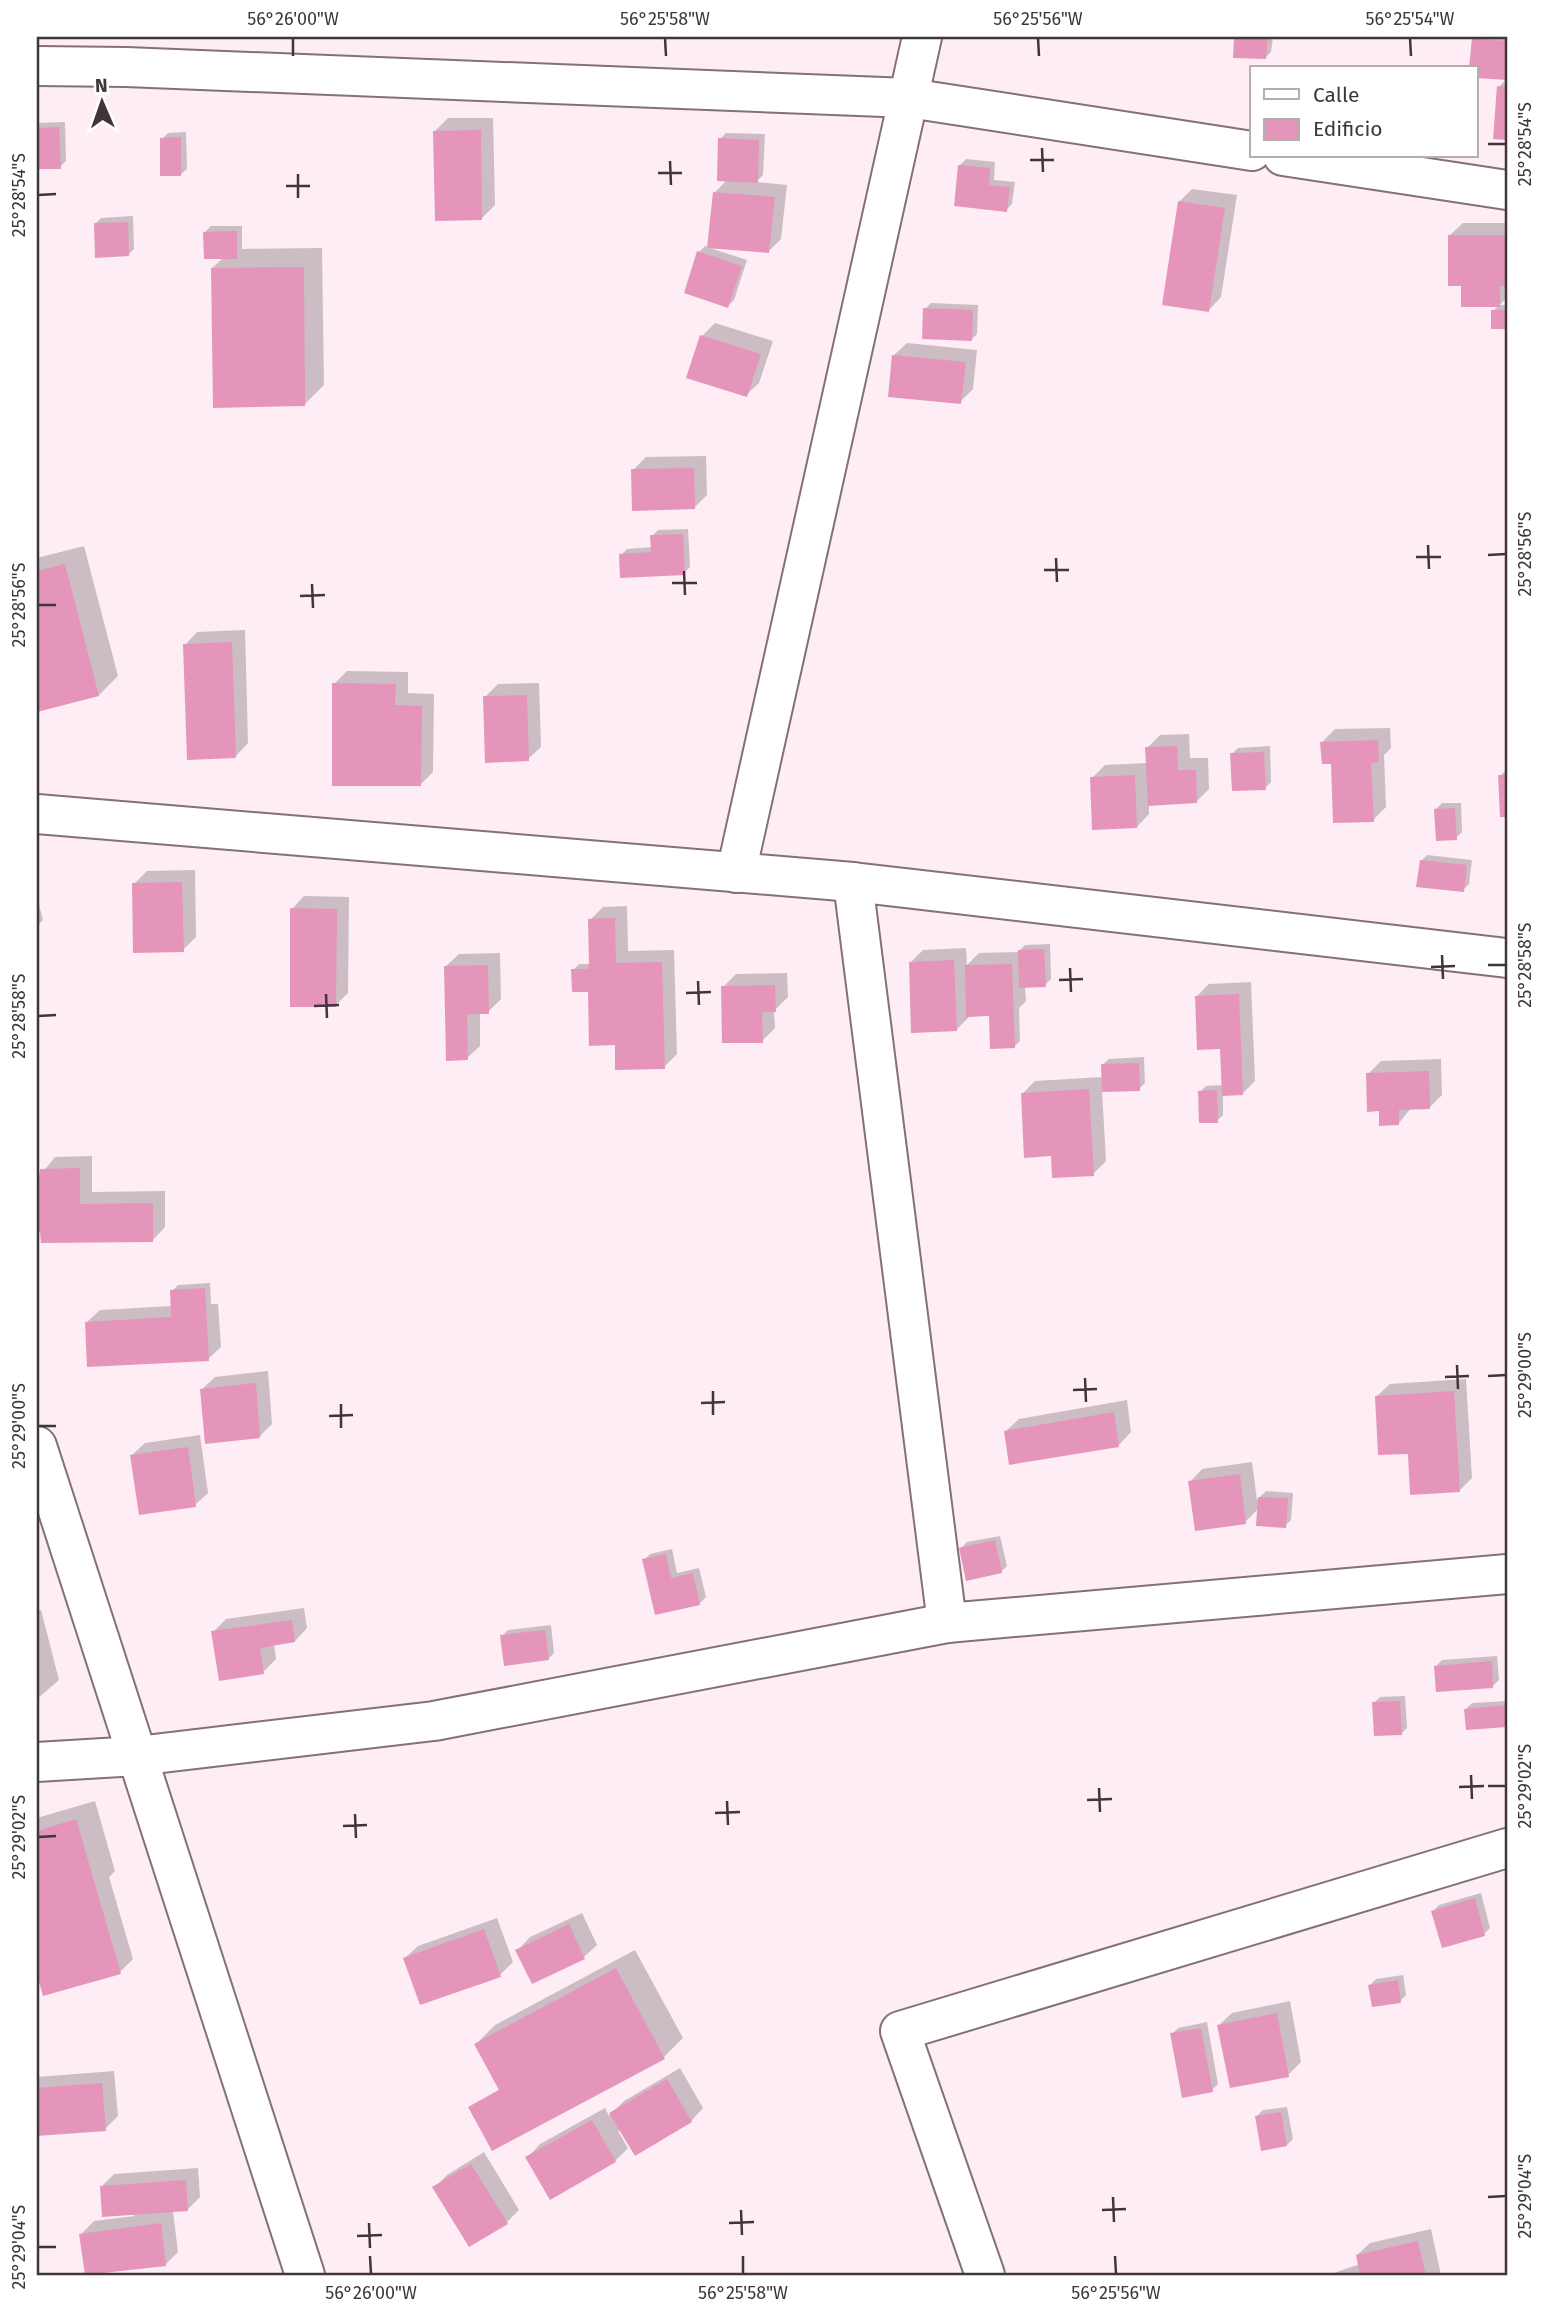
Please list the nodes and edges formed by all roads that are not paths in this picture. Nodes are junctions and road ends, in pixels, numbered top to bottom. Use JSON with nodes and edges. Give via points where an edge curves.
{"nodes":[{"id":1,"x":922,"y":37,"type":"edge"},
{"id":2,"x":37,"y":66,"type":"edge"},
{"id":3,"x":909,"y":98,"type":"junction"},
{"id":4,"x":1250,"y":151,"type":"edge"},
{"id":5,"x":1296,"y":158,"type":"edge"},
{"id":6,"x":1507,"y":190,"type":"edge"},
{"id":7,"x":37,"y":814,"type":"edge"},
{"id":8,"x":736,"y":873,"type":"junction"},
{"id":9,"x":853,"y":882,"type":"junction"},
{"id":10,"x":1507,"y":958,"type":"edge"},
{"id":11,"x":37,"y":1446,"type":"edge"},
{"id":12,"x":1507,"y":1574,"type":"edge"},
{"id":13,"x":947,"y":1623,"type":"junction"},
{"id":14,"x":137,"y":1756,"type":"junction"},
{"id":15,"x":37,"y":1762,"type":"edge"},
{"id":16,"x":1507,"y":1848,"type":"edge"},
{"id":17,"x":305,"y":2275,"type":"edge"},
{"id":18,"x":985,"y":2275,"type":"edge"}],
"edges":[{"from":1,"to":3,"type":"street"},
{"from":2,"to":3,"type":"street"},
{"from":3,"to":4,"type":"street"},
{"from":3,"to":8,"type":"street"},
{"from":5,"to":6,"type":"street"},
{"from":7,"to":8,"type":"street"},
{"from":8,"to":9,"type":"street"},
{"from":9,"to":10,"type":"street"},
{"from":9,"to":13,"type":"street"},
{"from":11,"to":14,"type":"street"},
{"from":12,"to":13,"type":"street"},
{"from":13,"to":14,"type":"street","via":[[434,1721]]},
{"from":14,"to":15,"type":"street"},
{"from":14,"to":17,"type":"street"},
{"from":16,"to":18,"type":"street","via":[[900,2031]]}]}
